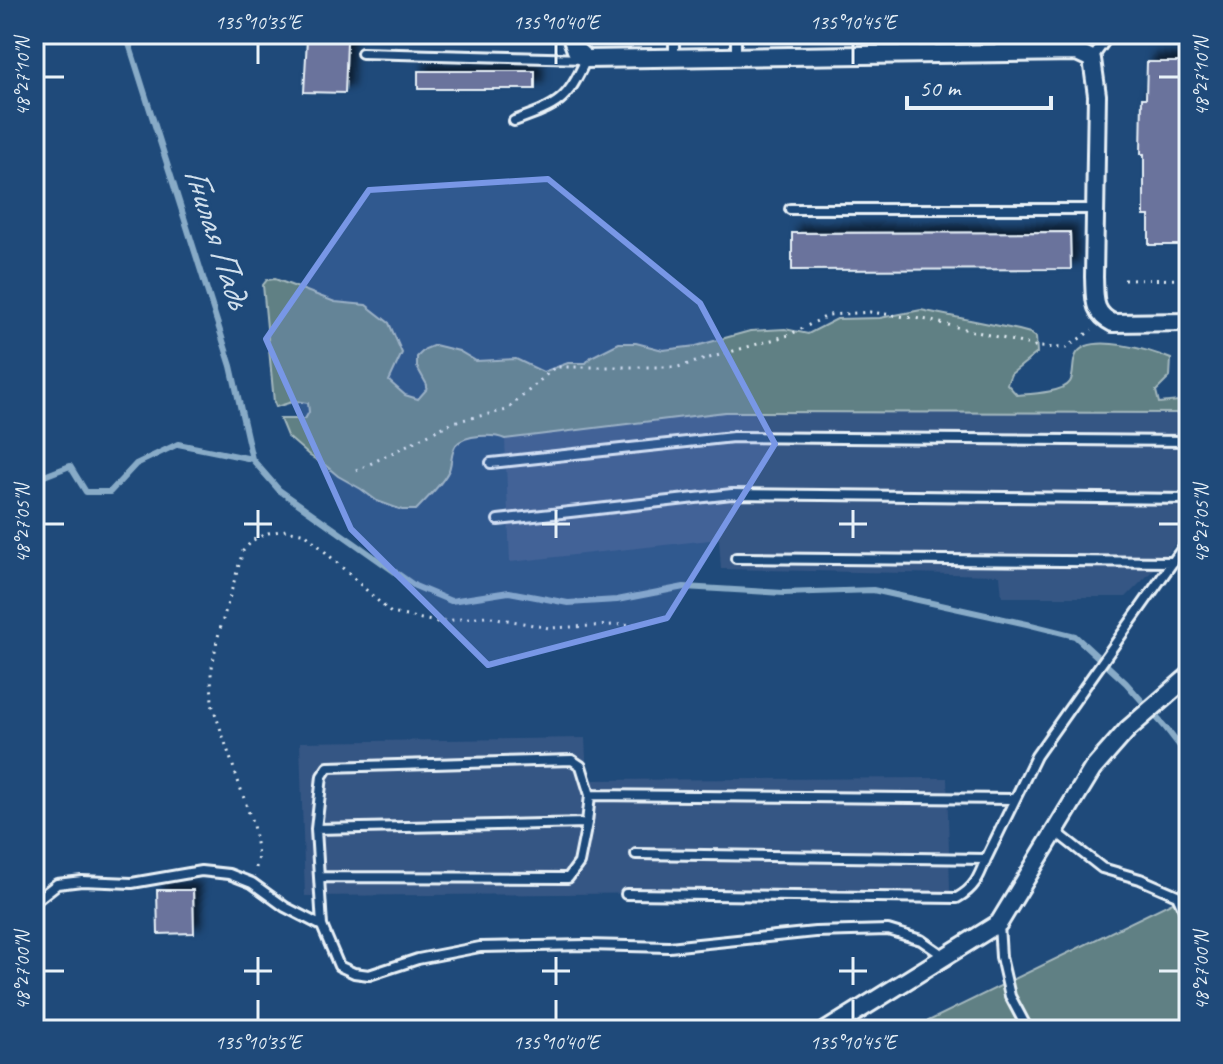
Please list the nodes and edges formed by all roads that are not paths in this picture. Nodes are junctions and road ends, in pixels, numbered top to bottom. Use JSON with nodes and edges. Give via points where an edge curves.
{"nodes":[{"id":1,"x":570,"y":34,"type":"edge"},
{"id":2,"x":674,"y":34,"type":"edge"},
{"id":3,"x":736,"y":34,"type":"edge"},
{"id":4,"x":1005,"y":34,"type":"edge"},
{"id":5,"x":1110,"y":34,"type":"edge"},
{"id":6,"x":362,"y":53,"type":"dead end"},
{"id":7,"x":1005,"y":54,"type":"junction"},
{"id":8,"x":736,"y":56,"type":"junction"},
{"id":9,"x":674,"y":58,"type":"junction"},
{"id":10,"x":586,"y":59,"type":"junction"},
{"id":11,"x":1092,"y":59,"type":"junction"},
{"id":12,"x":514,"y":121,"type":"dead end"},
{"id":13,"x":790,"y":209,"type":"dead end"},
{"id":14,"x":1096,"y":209,"type":"junction"},
{"id":15,"x":1189,"y":322,"type":"edge"},
{"id":16,"x":1189,"y":441,"type":"edge"},
{"id":17,"x":491,"y":463,"type":"dead end"},
{"id":18,"x":1189,"y":499,"type":"edge"},
{"id":19,"x":498,"y":520,"type":"dead end"},
{"id":20,"x":1189,"y":539,"type":"edge"},
{"id":21,"x":736,"y":558,"type":"dead end"},
{"id":22,"x":1173,"y":562,"type":"junction"},
{"id":23,"x":1189,"y":676,"type":"edge"},
{"id":24,"x":590,"y":795,"type":"junction"},
{"id":25,"x":1014,"y":799,"type":"junction"},
{"id":26,"x":587,"y":823,"type":"junction"},
{"id":27,"x":316,"y":829,"type":"junction"},
{"id":28,"x":1055,"y":831,"type":"junction"},
{"id":29,"x":636,"y":854,"type":"dead end"},
{"id":30,"x":986,"y":859,"type":"junction"},
{"id":31,"x":319,"y":877,"type":"junction"},
{"id":32,"x":626,"y":894,"type":"dead end"},
{"id":33,"x":34,"y":902,"type":"edge"},
{"id":34,"x":1189,"y":920,"type":"edge"},
{"id":35,"x":999,"y":923,"type":"junction"},
{"id":36,"x":322,"y":926,"type":"junction"},
{"id":37,"x":944,"y":956,"type":"junction"},
{"id":38,"x":827,"y":1030,"type":"edge"},
{"id":39,"x":1028,"y":1030,"type":"edge"}],
"edges":[{"from":1,"to":10,"type":"street"},
{"from":2,"to":9,"type":"lane"},
{"from":3,"to":8,"type":"lane"},
{"from":4,"to":7,"type":"lane"},
{"from":5,"to":11,"type":"lane"},
{"from":6,"to":10,"type":"lane"},
{"from":7,"to":8,"type":"street"},
{"from":7,"to":11,"type":"street","via":[[1077,52]]},
{"from":8,"to":9,"type":"street"},
{"from":9,"to":10,"type":"street"},
{"from":10,"to":12,"type":"lane","via":[[564,99]]},
{"from":11,"to":14,"type":"street","via":[[1097,95]]},
{"from":13,"to":14,"type":"lane"},
{"from":14,"to":15,"type":"street","via":[[1095,295],[1102,318],[1124,324]]},
{"from":16,"to":17,"type":"lane","via":[[733,437]]},
{"from":18,"to":19,"type":"lane","via":[[732,494]]},
{"from":20,"to":22,"type":"lane"},
{"from":21,"to":22,"type":"lane"},
{"from":22,"to":25,"type":"lane","via":[[1036,756]]},
{"from":23,"to":28,"type":"street","via":[[1128,729],[1092,770]]},
{"from":24,"to":25,"type":"lane"},
{"from":24,"to":26,"type":"lane"},
{"from":24,"to":27,"type":"lane","via":[[581,766],[572,760],[328,767],[322,776]]},
{"from":25,"to":30,"type":"lane"},
{"from":26,"to":27,"type":"lane"},
{"from":26,"to":31,"type":"lane","via":[[579,863],[568,878]]},
{"from":27,"to":31,"type":"lane"},
{"from":28,"to":34,"type":"lane","via":[[1102,868],[1177,895]]},
{"from":28,"to":35,"type":"street"},
{"from":29,"to":30,"type":"lane"},
{"from":30,"to":32,"type":"lane","via":[[975,883],[957,898]]},
{"from":31,"to":36,"type":"lane"},
{"from":33,"to":36,"type":"lane","via":[[57,884],[132,883],[201,871],[252,883]]},
{"from":35,"to":37,"type":"street"},
{"from":35,"to":39,"type":"lane","via":[[1010,996]]},
{"from":36,"to":37,"type":"lane","via":[[339,966],[369,975],[480,947],[669,947],[815,932],[888,930],[921,940]]},
{"from":37,"to":38,"type":"street"}]}
